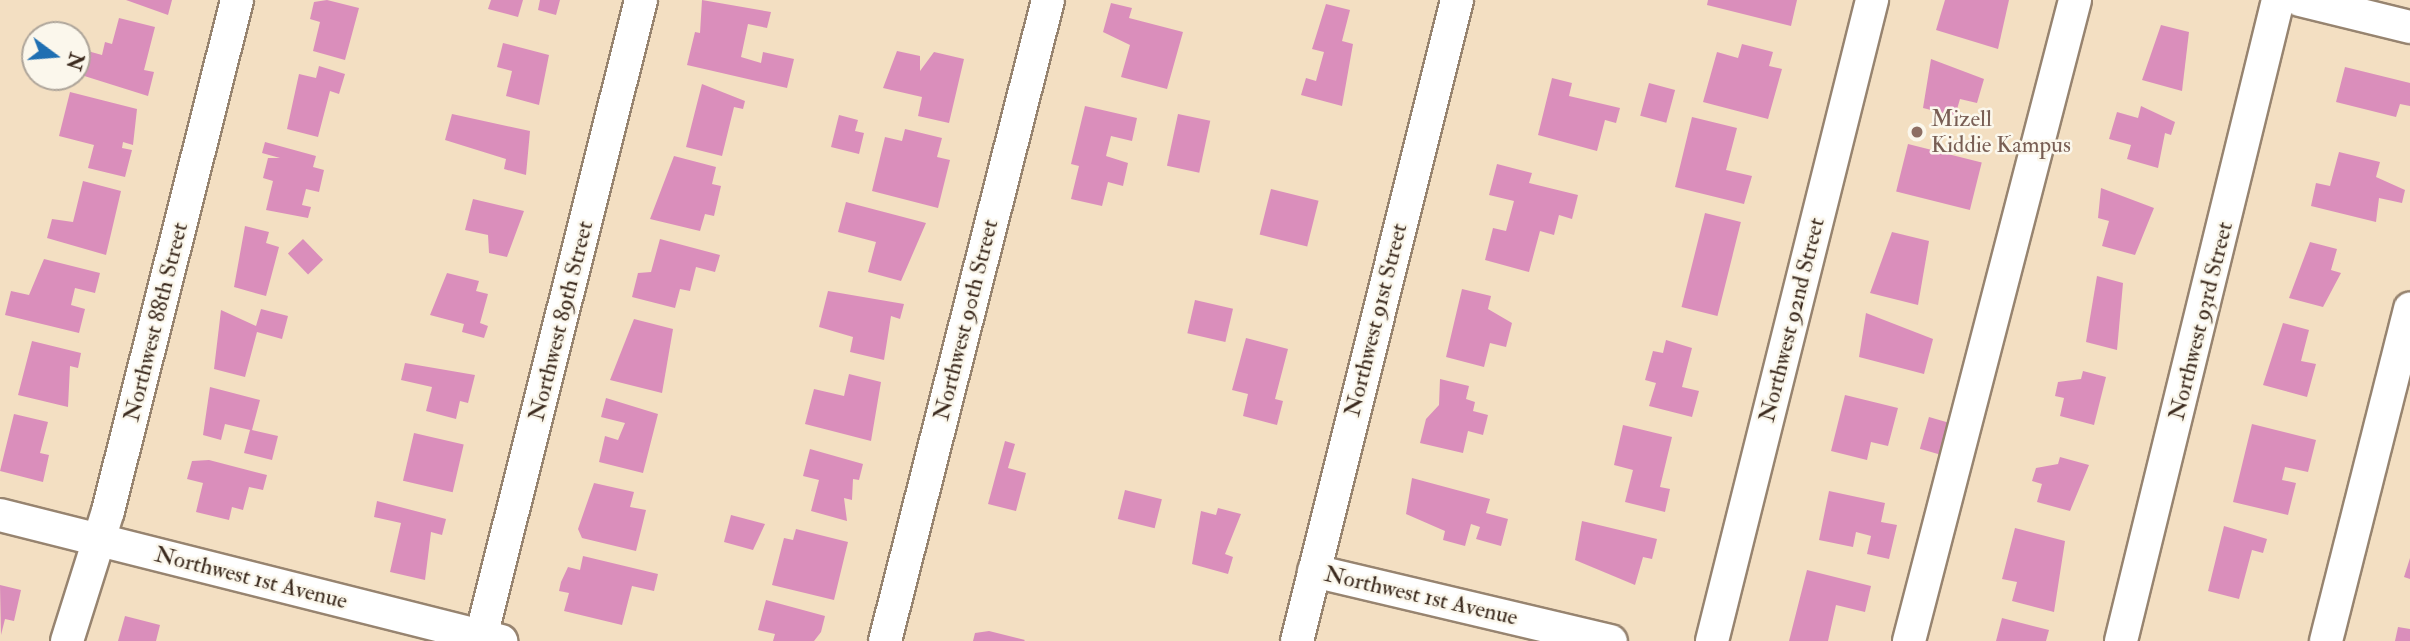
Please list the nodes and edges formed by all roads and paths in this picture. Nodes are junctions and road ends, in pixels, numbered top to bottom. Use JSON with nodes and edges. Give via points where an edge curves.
{"nodes":[{"id":1,"x":237,"y":0,"type":"edge"},
{"id":2,"x":641,"y":0,"type":"edge"},
{"id":3,"x":1048,"y":0,"type":"edge"},
{"id":4,"x":1457,"y":0,"type":"edge"},
{"id":5,"x":1872,"y":0,"type":"edge"},
{"id":6,"x":2075,"y":0,"type":"edge"},
{"id":7,"x":2278,"y":0,"type":"edge"},
{"id":8,"x":2300,"y":0,"type":"edge"},
{"id":9,"x":2410,"y":27,"type":"edge"},
{"id":10,"x":2410,"y":309,"type":"edge"},
{"id":11,"x":0,"y":515,"type":"edge"},
{"id":12,"x":97,"y":539,"type":"junction"},
{"id":13,"x":1314,"y":571,"type":"junction"},
{"id":14,"x":488,"y":639,"type":"edge"},
{"id":15,"x":67,"y":641,"type":"edge"},
{"id":16,"x":885,"y":641,"type":"edge"},
{"id":17,"x":1297,"y":641,"type":"edge"},
{"id":18,"x":1611,"y":641,"type":"edge"},
{"id":19,"x":1712,"y":641,"type":"edge"},
{"id":20,"x":1909,"y":641,"type":"edge"},
{"id":21,"x":2121,"y":641,"type":"edge"},
{"id":22,"x":2326,"y":641,"type":"edge"}],
"edges":[{"from":1,"to":12,"type":"street","name":"Northwest 88th Street"},
{"from":2,"to":14,"type":"street","name":"Northwest 89th Street"},
{"from":3,"to":16,"type":"street","name":"Northwest 90th Street"},
{"from":4,"to":13,"type":"street","name":"Northwest 91st Street"},
{"from":5,"to":19,"type":"street","name":"Northwest 92nd Street"},
{"from":6,"to":20,"type":"street"},
{"from":7,"to":21,"type":"street","name":"Northwest 93rd Street"},
{"from":8,"to":9,"type":"street"},
{"from":10,"to":22,"type":"street"},
{"from":11,"to":12,"type":"street","name":"Northwest 1st Avenue"},
{"from":12,"to":14,"type":"street","name":"Northwest 1st Avenue"},
{"from":12,"to":15,"type":"street","name":"Northwest 88th Street"},
{"from":13,"to":17,"type":"street","name":"Northwest 91st Street"},
{"from":13,"to":18,"type":"street","name":"Northwest 1st Avenue"}]}
